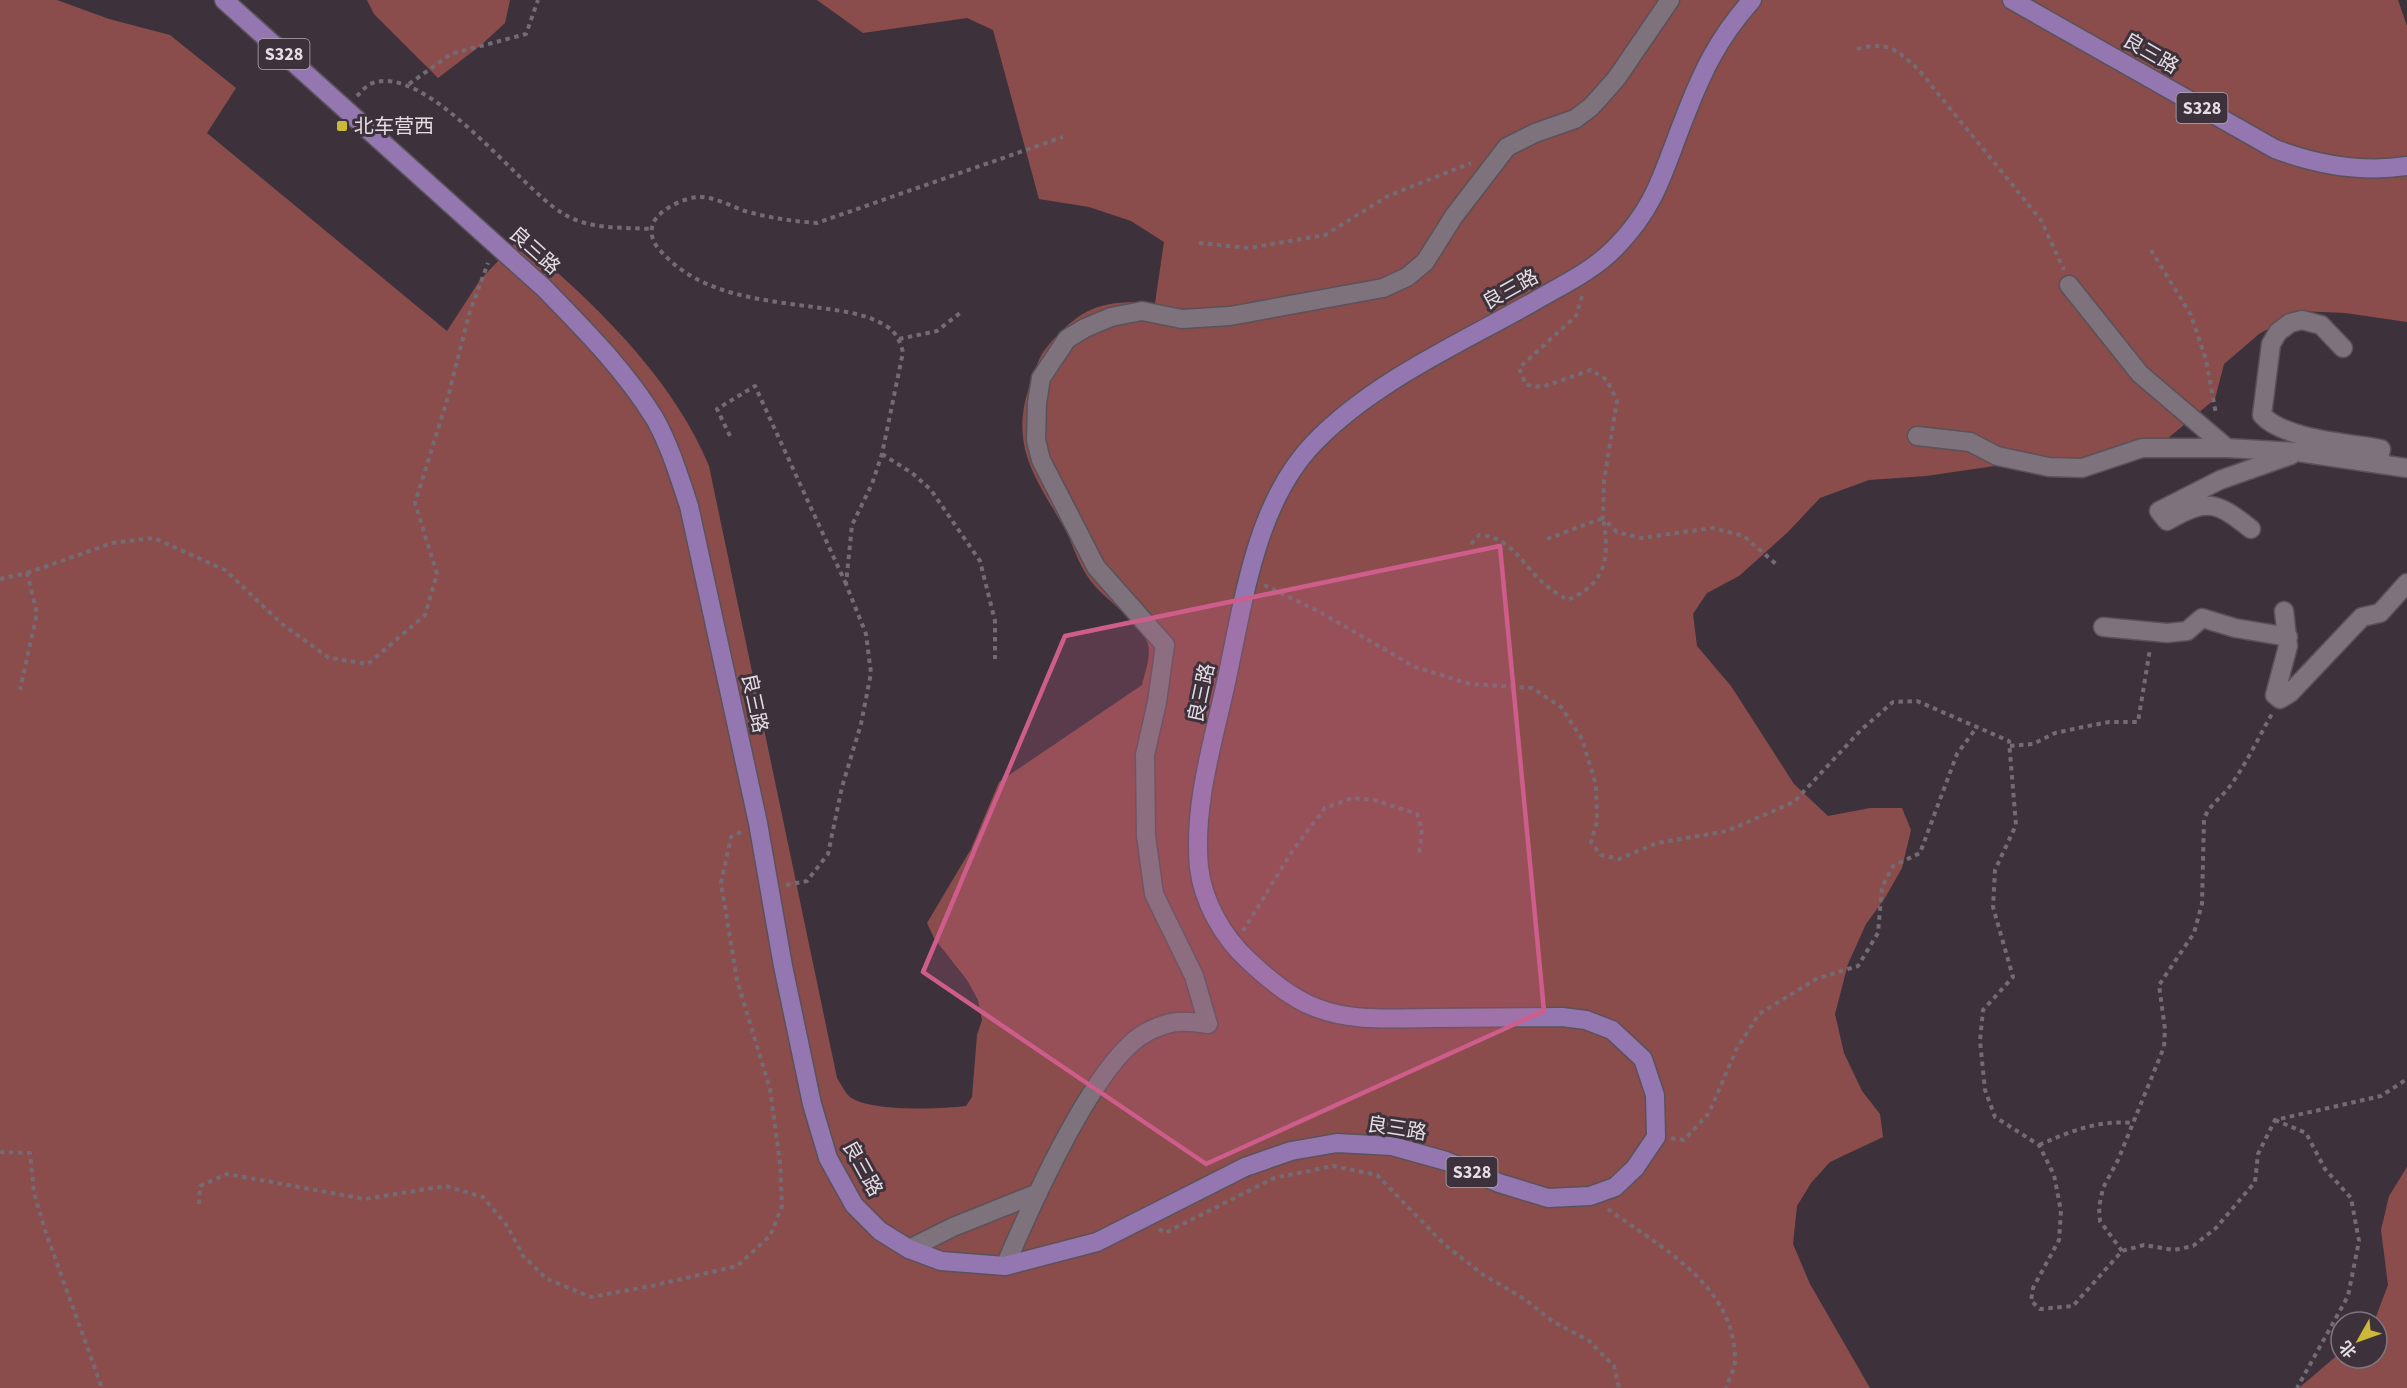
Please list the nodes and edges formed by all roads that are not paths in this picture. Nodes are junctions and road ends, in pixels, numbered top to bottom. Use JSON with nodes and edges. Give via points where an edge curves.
{"nodes":[{"id":1,"x":224,"y":0,"type":"edge"},
{"id":2,"x":1670,"y":0,"type":"edge"},
{"id":3,"x":1752,"y":0,"type":"edge"},
{"id":4,"x":2012,"y":0,"type":"edge"},
{"id":5,"x":2407,"y":166,"type":"edge"},
{"id":6,"x":2069,"y":285,"type":"road end"},
{"id":7,"x":2343,"y":348,"type":"dead end"},
{"id":8,"x":1917,"y":436,"type":"dead end"},
{"id":9,"x":2227,"y":448,"type":"junction"},
{"id":10,"x":2298,"y":452,"type":"junction"},
{"id":11,"x":2378,"y":463,"type":"junction"},
{"id":12,"x":2407,"y":468,"type":"edge"},
{"id":13,"x":2251,"y":529,"type":"dead end"},
{"id":14,"x":2407,"y":583,"type":"edge"},
{"id":15,"x":2284,"y":611,"type":"dead end"},
{"id":16,"x":2103,"y":627,"type":"dead end"},
{"id":17,"x":2288,"y":637,"type":"junction"},
{"id":18,"x":1038,"y":1193,"type":"junction"},
{"id":19,"x":909,"y":1249,"type":"junction"},
{"id":20,"x":1005,"y":1266,"type":"junction"}],
"edges":[{"from":1,"to":19,"type":"main road","name":"良三路","number":"S328","via":[[544,288],[626,377],[655,420],[688,506],[758,823],[812,1104],[828,1158],[854,1205],[880,1231]]},
{"from":2,"to":18,"type":"street","via":[[1616,79],[1591,107],[1575,119],[1507,147],[1454,216],[1425,262],[1407,277],[1383,288],[1230,316],[1182,319],[1142,311],[1111,317],[1067,339],[1041,378],[1036,440],[1041,460],[1096,567],[1165,645],[1145,756],[1146,836],[1154,894],[1194,976],[1208,1024],[1179,1019],[1145,1033],[1122,1051],[1069,1133]]},
{"from":3,"to":20,"type":"main road","name":"良三路","number":"S328","via":[[1727,28],[1701,77],[1662,183],[1640,221],[1614,249],[1587,272],[1400,377],[1347,412],[1311,446],[1282,489],[1265,525],[1200,809],[1199,869],[1214,916],[1233,946],[1269,980],[1318,1009],[1372,1018],[1562,1017],[1586,1020],[1612,1030],[1643,1059],[1655,1095],[1656,1137],[1635,1168],[1614,1187],[1590,1196],[1548,1198],[1392,1146],[1337,1143],[1291,1151],[1245,1167],[1097,1242]]},
{"from":4,"to":5,"type":"main road","name":"良三路","number":"S328","via":[[2275,149],[2310,162],[2346,168]]},
{"from":6,"to":9,"type":"street","via":[[2140,374]]},
{"from":7,"to":11,"type":"street","via":[[2321,325],[2302,320],[2278,332],[2271,344],[2262,415],[2270,424],[2290,432],[2381,449]]},
{"from":8,"to":9,"type":"street","via":[[1970,442],[1997,456],[2049,467],[2082,468],[2142,448]]},
{"from":9,"to":10,"type":"street"},
{"from":10,"to":11,"type":"street"},
{"from":10,"to":13,"type":"street","via":[[2220,480],[2159,511],[2167,521],[2192,507],[2211,505],[2227,510]]},
{"from":11,"to":12,"type":"street"},
{"from":14,"to":17,"type":"street","via":[[2380,613],[2362,617],[2280,699],[2275,695]]},
{"from":15,"to":17,"type":"street"},
{"from":16,"to":17,"type":"street","via":[[2187,631],[2202,618]]},
{"from":18,"to":19,"type":"street"},
{"from":18,"to":20,"type":"street"},
{"from":19,"to":20,"type":"main road","name":"良三路","number":"S328","via":[[941,1261]]}]}
